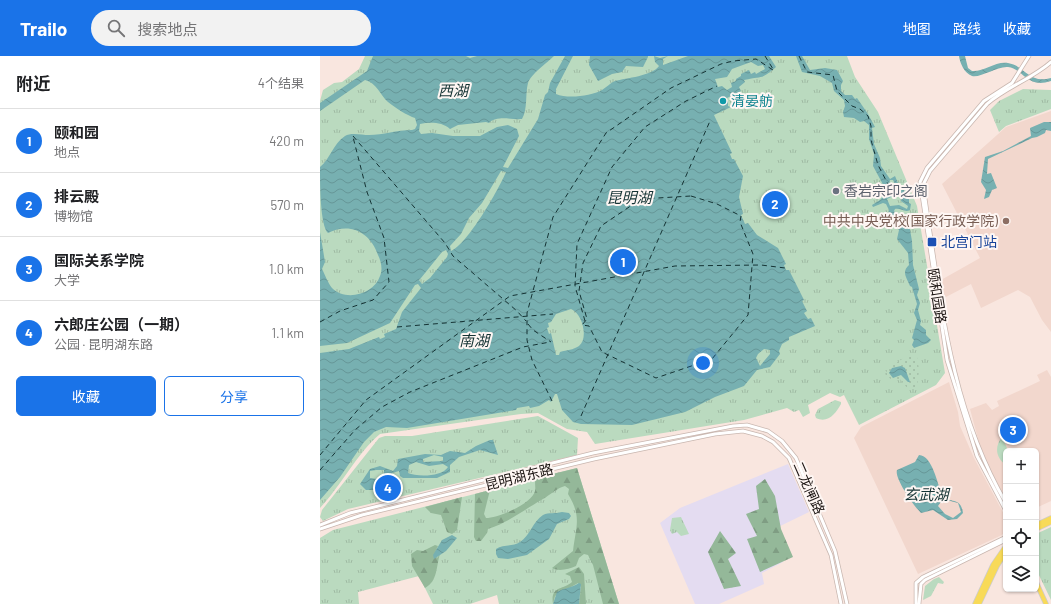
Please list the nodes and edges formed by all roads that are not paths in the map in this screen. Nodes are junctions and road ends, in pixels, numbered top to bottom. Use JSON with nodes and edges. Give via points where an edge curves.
{"nodes":[{"id":1,"x":1029,"y":56,"type":"edge"},
{"id":2,"x":1051,"y":62,"type":"edge"},
{"id":3,"x":719,"y":428,"type":"joint"},
{"id":4,"x":719,"y":434,"type":"joint"},
{"id":5,"x":810,"y":491,"type":"junction"},
{"id":6,"x":805,"y":494,"type":"junction"},
{"id":7,"x":1003,"y":497,"type":"edge"},
{"id":8,"x":1003,"y":506,"type":"edge"},
{"id":9,"x":1051,"y":518,"type":"edge"},
{"id":10,"x":1051,"y":522,"type":"edge"},
{"id":11,"x":1039,"y":524,"type":"edge"},
{"id":12,"x":320,"y":525,"type":"edge"},
{"id":13,"x":1039,"y":528,"type":"edge"},
{"id":14,"x":320,"y":529,"type":"edge"},
{"id":15,"x":1003,"y":538,"type":"edge"},
{"id":16,"x":1003,"y":541,"type":"edge"},
{"id":17,"x":1003,"y":550,"type":"edge"},
{"id":18,"x":1003,"y":556,"type":"edge"},
{"id":19,"x":1039,"y":589,"type":"edge"},
{"id":20,"x":841,"y":604,"type":"edge"},
{"id":21,"x":847,"y":604,"type":"edge"},
{"id":22,"x":916,"y":604,"type":"edge"},
{"id":23,"x":919,"y":604,"type":"edge"},
{"id":24,"x":975,"y":604,"type":"edge"},
{"id":25,"x":979,"y":604,"type":"edge"},
{"id":26,"x":1046,"y":604,"type":"edge"}],
"edges":[{"from":1,"to":8,"type":"main road","name":"颐和园路","via":[[1012,83],[990,96],[928,168],[920,186],[947,360],[975,450]]},
{"from":2,"to":7,"type":"main road","name":"颐和园路","via":[[992,100],[930,171],[923,185],[952,363],[981,455]]},
{"from":3,"to":5,"type":"main road","name":"二龙闸路","via":[[747,425],[764,429],[777,437],[796,458]]},
{"from":3,"to":12,"type":"main road","name":"昆明湖东路","via":[[593,453],[350,513]]},
{"from":4,"to":6,"type":"main road","name":"二龙闸路","via":[[743,431],[773,442],[789,458]]},
{"from":4,"to":14,"type":"main road","name":"昆明湖东路","via":[[594,458],[357,516]]},
{"from":5,"to":6,"type":"main road"},
{"from":5,"to":21,"type":"main road","name":"二龙闸路","via":[[835,549]]},
{"from":6,"to":20,"type":"main road","name":"二龙闸路","via":[[834,563]]},
{"from":9,"to":11,"type":"highway"},
{"from":10,"to":13,"type":"highway"},
{"from":15,"to":22,"type":"main road","via":[[923,577],[916,583]]},
{"from":16,"to":23,"type":"main road","via":[[924,580],[921,584]]},
{"from":17,"to":24,"type":"highway","via":[[993,565]]},
{"from":18,"to":25,"type":"highway"},
{"from":19,"to":26,"type":"highway"}]}
